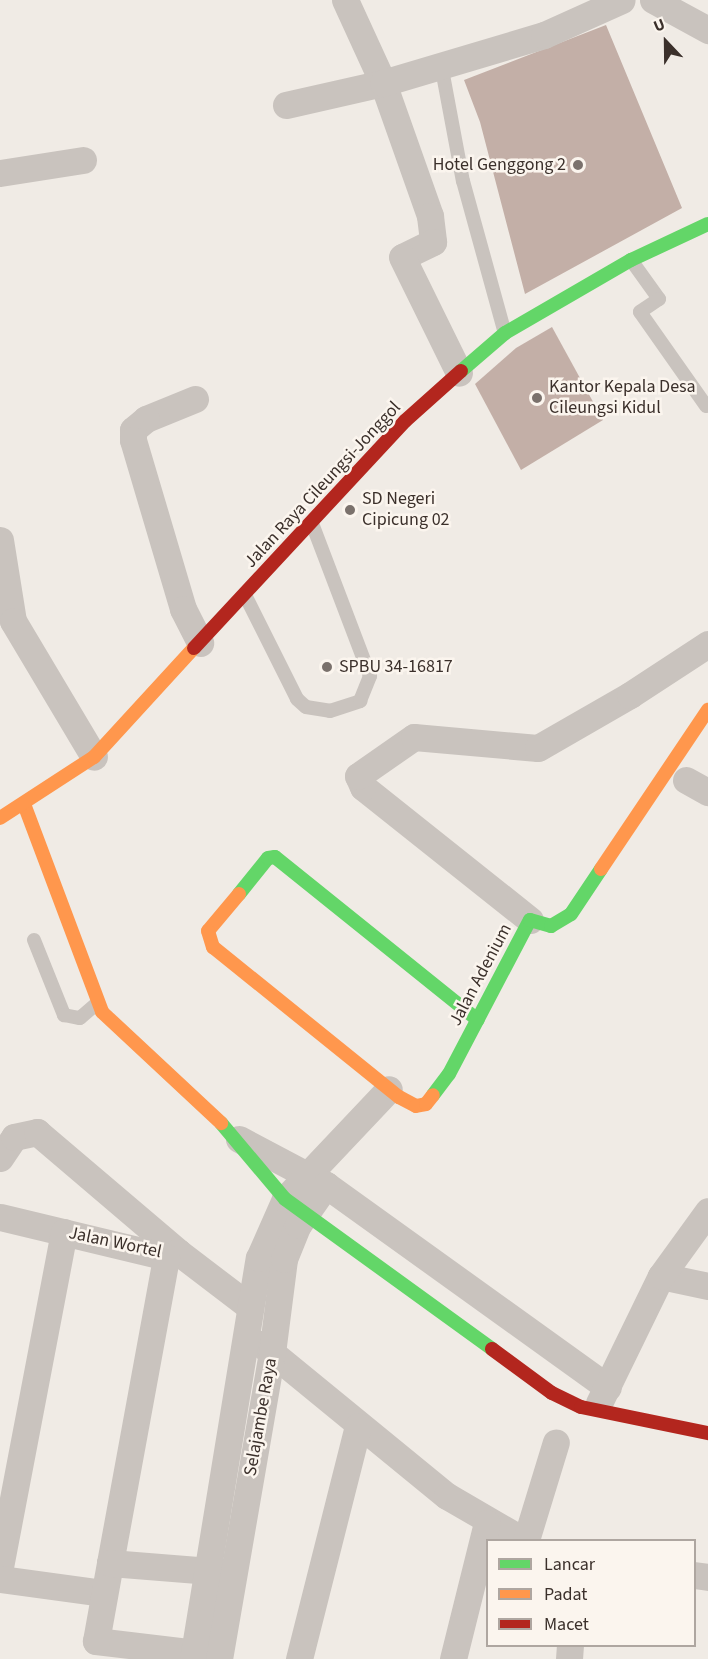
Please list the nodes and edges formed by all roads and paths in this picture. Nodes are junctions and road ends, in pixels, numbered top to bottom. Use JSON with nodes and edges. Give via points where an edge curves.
{"nodes":[{"id":1,"x":345,"y":0,"type":"edge"},
{"id":2,"x":622,"y":0,"type":"edge"},
{"id":3,"x":653,"y":0,"type":"edge"},
{"id":4,"x":708,"y":30,"type":"edge"},
{"id":5,"x":441,"y":64,"type":"junction"},
{"id":6,"x":383,"y":83,"type":"junction"},
{"id":7,"x":286,"y":105,"type":"dead end"},
{"id":8,"x":83,"y":160,"type":"dead end"},
{"id":9,"x":0,"y":173,"type":"edge"},
{"id":10,"x":708,"y":224,"type":"edge"},
{"id":11,"x":631,"y":260,"type":"junction"},
{"id":12,"x":505,"y":333,"type":"junction"},
{"id":13,"x":459,"y":373,"type":"junction"},
{"id":14,"x":195,"y":399,"type":"dead end"},
{"id":15,"x":706,"y":406,"type":"dead end"},
{"id":16,"x":311,"y":521,"type":"junction"},
{"id":17,"x":0,"y":540,"type":"edge"},
{"id":18,"x":245,"y":595,"type":"junction"},
{"id":19,"x":200,"y":643,"type":"junction"},
{"id":20,"x":708,"y":644,"type":"edge"},
{"id":21,"x":708,"y":710,"type":"edge"},
{"id":22,"x":94,"y":757,"type":"junction"},
{"id":23,"x":24,"y":804,"type":"junction"},
{"id":24,"x":0,"y":818,"type":"edge"},
{"id":25,"x":531,"y":920,"type":"junction"},
{"id":26,"x":34,"y":940,"type":"dead end"},
{"id":27,"x":97,"y":1004,"type":"junction"},
{"id":28,"x":478,"y":1020,"type":"junction"},
{"id":29,"x":389,"y":1089,"type":"junction"},
{"id":30,"x":236,"y":1138,"type":"junction"},
{"id":31,"x":0,"y":1158,"type":"edge"},
{"id":32,"x":316,"y":1180,"type":"junction"},
{"id":33,"x":295,"y":1207,"type":"junction"},
{"id":34,"x":708,"y":1211,"type":"edge"},
{"id":35,"x":0,"y":1218,"type":"edge"},
{"id":36,"x":64,"y":1232,"type":"junction"},
{"id":37,"x":172,"y":1254,"type":"junction"},
{"id":38,"x":661,"y":1276,"type":"junction"},
{"id":39,"x":708,"y":1286,"type":"edge"},
{"id":40,"x":249,"y":1306,"type":"junction"},
{"id":41,"x":248,"y":1335,"type":"junction"},
{"id":42,"x":272,"y":1353,"type":"junction"},
{"id":43,"x":592,"y":1392,"type":"junction"},
{"id":44,"x":358,"y":1426,"type":"junction"},
{"id":45,"x":708,"y":1432,"type":"edge"},
{"id":46,"x":556,"y":1442,"type":"dead end"},
{"id":47,"x":487,"y":1523,"type":"junction"},
{"id":48,"x":523,"y":1539,"type":"edge"},
{"id":49,"x":525,"y":1539,"type":"edge"},
{"id":50,"x":110,"y":1563,"type":"junction"},
{"id":51,"x":0,"y":1567,"type":"edge"},
{"id":52,"x":205,"y":1570,"type":"junction"},
{"id":53,"x":233,"y":1573,"type":"junction"},
{"id":54,"x":0,"y":1579,"type":"edge"},
{"id":55,"x":104,"y":1593,"type":"junction"},
{"id":56,"x":95,"y":1650,"type":"edge"},
{"id":57,"x":207,"y":1657,"type":"edge"},
{"id":58,"x":299,"y":1659,"type":"edge"},
{"id":59,"x":453,"y":1659,"type":"edge"}],
"edges":[{"from":1,"to":6,"type":"street"},
{"from":2,"to":5,"type":"street","via":[[544,35]]},
{"from":3,"to":4,"type":"street"},
{"from":5,"to":6,"type":"street"},
{"from":5,"to":12,"type":"lane","via":[[463,181]]},
{"from":6,"to":7,"type":"street"},
{"from":6,"to":13,"type":"street","via":[[430,216],[433,242],[402,257]]},
{"from":8,"to":9,"type":"street"},
{"from":10,"to":11,"type":"street","name":"Jalan Raya Cileungsi-Jonggol"},
{"from":11,"to":12,"type":"street","name":"Jalan Raya Cileungsi-Jonggol"},
{"from":11,"to":15,"type":"lane","via":[[659,299],[640,312]]},
{"from":12,"to":13,"type":"street","name":"Jalan Raya Cileungsi-Jonggol"},
{"from":13,"to":16,"type":"street","name":"Jalan Raya Cileungsi-Jonggol","via":[[405,422]]},
{"from":14,"to":19,"type":"street","via":[[146,419],[133,430],[133,440],[183,609]]},
{"from":16,"to":18,"type":"street","name":"Jalan Raya Cileungsi-Jonggol"},
{"from":16,"to":18,"type":"lane","via":[[370,676],[360,701],[330,711],[306,707],[297,699]]},
{"from":17,"to":22,"type":"street","via":[[13,621]]},
{"from":18,"to":19,"type":"street","name":"Jalan Raya Cileungsi-Jonggol"},
{"from":19,"to":22,"type":"street","name":"Jalan Raya Cileungsi-Jonggol"},
{"from":20,"to":25,"type":"street","via":[[630,696],[537,748],[414,737],[358,776],[363,787]]},
{"from":21,"to":25,"type":"street","name":"Jalan Adenium","via":[[571,914],[550,926]]},
{"from":22,"to":23,"type":"street","name":"Jalan Raya Cileungsi-Jonggol"},
{"from":23,"to":24,"type":"street","name":"Jalan Raya Cileungsi-Jonggol"},
{"from":23,"to":27,"type":"street"},
{"from":25,"to":28,"type":"street","name":"Jalan Adenium"},
{"from":26,"to":27,"type":"lane","via":[[64,1015],[80,1018]]},
{"from":27,"to":30,"type":"street"},
{"from":28,"to":29,"type":"street","name":"Jalan Adenium","via":[[433,1100],[416,1106]]},
{"from":28,"to":29,"type":"street","via":[[281,860],[268,858],[208,931],[208,939]]},
{"from":29,"to":32,"type":"street","name":"Selajambe Raya"},
{"from":30,"to":32,"type":"street"},
{"from":30,"to":33,"type":"street"},
{"from":31,"to":37,"type":"street","via":[[14,1137],[37,1132]]},
{"from":32,"to":33,"type":"street","name":"Selajambe Raya"},
{"from":32,"to":43,"type":"street"},
{"from":33,"to":40,"type":"street","via":[[259,1258]]},
{"from":33,"to":42,"type":"street","name":"Selajambe Raya"},
{"from":33,"to":43,"type":"street","via":[[565,1399]]},
{"from":34,"to":38,"type":"street"},
{"from":35,"to":36,"type":"street","name":"Jalan Wortel"},
{"from":36,"to":37,"type":"street","name":"Jalan Wortel"},
{"from":36,"to":51,"type":"street"},
{"from":37,"to":40,"type":"street","name":"Jalan Wortel"},
{"from":37,"to":50,"type":"street"},
{"from":38,"to":39,"type":"street"},
{"from":38,"to":43,"type":"street"},
{"from":40,"to":41,"type":"street"},
{"from":41,"to":42,"type":"street"},
{"from":41,"to":52,"type":"street"},
{"from":42,"to":44,"type":"street"},
{"from":42,"to":53,"type":"street","name":"Selajambe Raya"},
{"from":43,"to":45,"type":"street","via":[[641,1422]]},
{"from":44,"to":47,"type":"street"},
{"from":44,"to":58,"type":"street"},
{"from":46,"to":49,"type":"street"},
{"from":47,"to":48,"type":"street"},
{"from":47,"to":59,"type":"street"},
{"from":50,"to":52,"type":"street"},
{"from":50,"to":55,"type":"street"},
{"from":52,"to":53,"type":"street"},
{"from":52,"to":57,"type":"street"},
{"from":53,"to":57,"type":"street","name":"Selajambe Raya"},
{"from":54,"to":55,"type":"street"},
{"from":55,"to":56,"type":"street"},
{"from":56,"to":57,"type":"street"}]}
